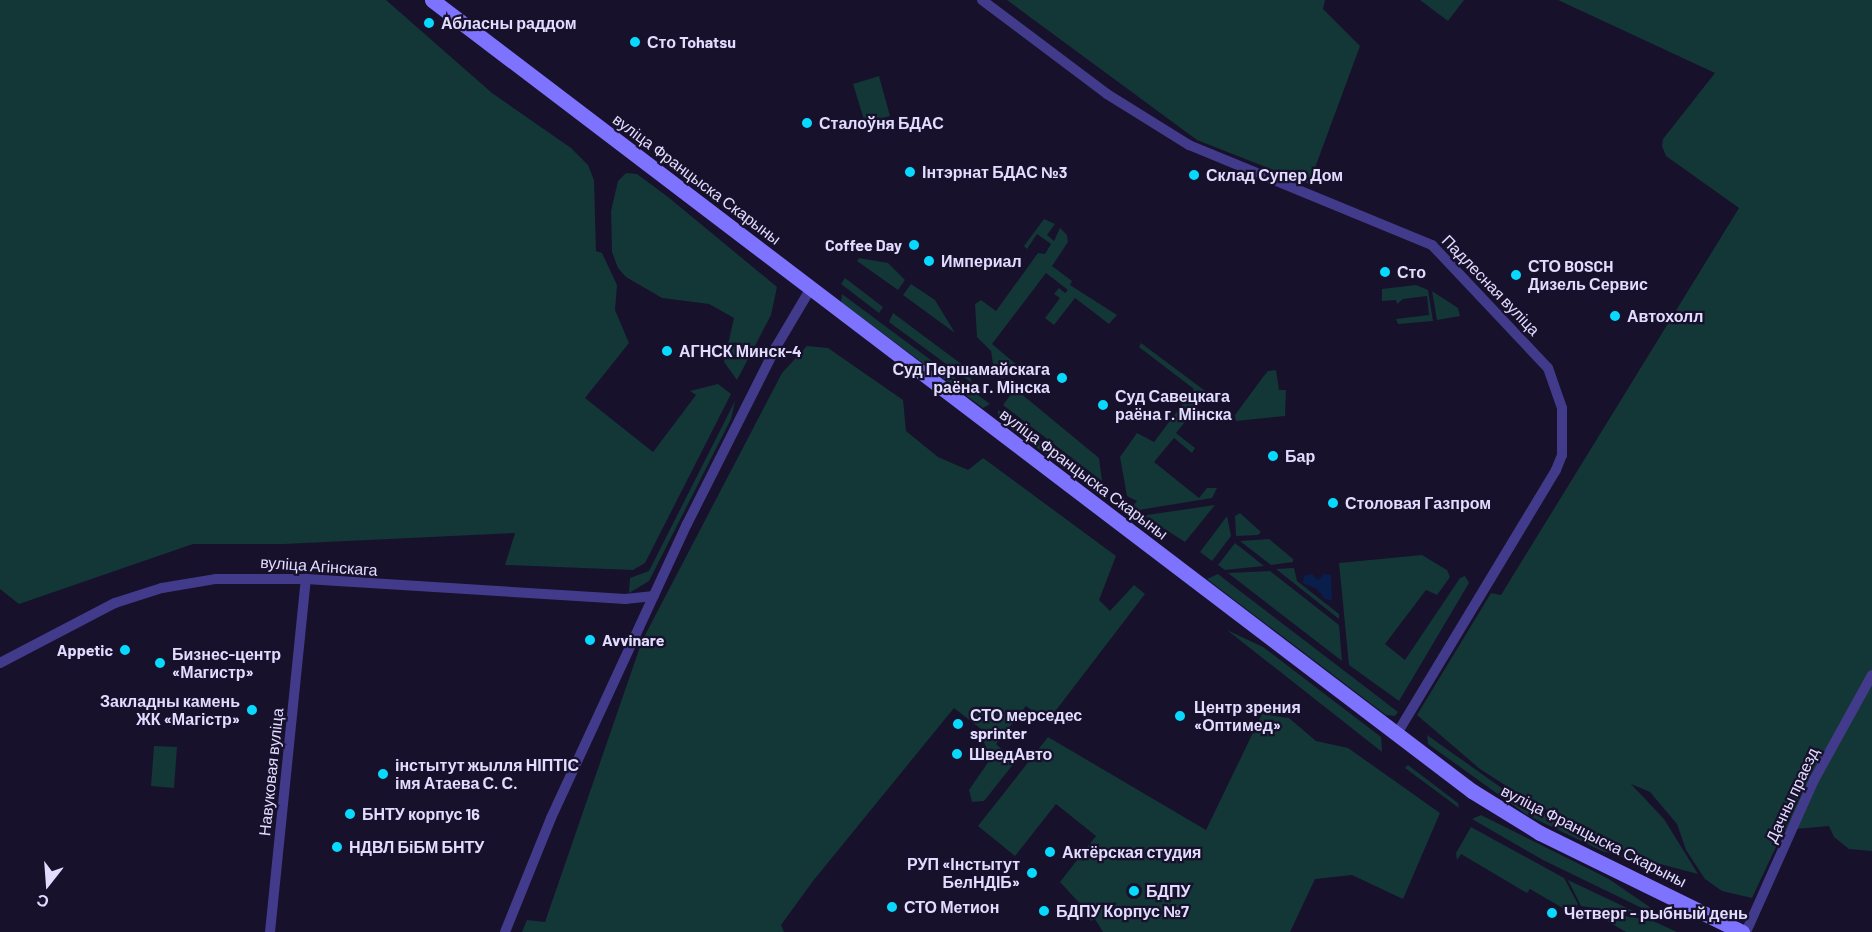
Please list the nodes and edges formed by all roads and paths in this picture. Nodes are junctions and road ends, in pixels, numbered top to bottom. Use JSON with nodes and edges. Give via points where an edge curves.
{"nodes":[{"id":1,"x":432,"y":0,"type":"edge"},
{"id":2,"x":982,"y":0,"type":"edge"},
{"id":3,"x":811,"y":288,"type":"junction"},
{"id":4,"x":306,"y":579,"type":"junction"},
{"id":5,"x":654,"y":596,"type":"junction"},
{"id":6,"x":0,"y":663,"type":"edge"},
{"id":7,"x":1872,"y":675,"type":"edge"},
{"id":8,"x":1396,"y":735,"type":"junction"},
{"id":9,"x":270,"y":932,"type":"edge"},
{"id":10,"x":505,"y":932,"type":"edge"},
{"id":11,"x":1744,"y":932,"type":"edge"}],
"edges":[{"from":1,"to":3,"type":"main road","name":"вуліца Францыска Скарыны"},
{"from":2,"to":8,"type":"street","name":"Падлесная вуліца","via":[[1107,94],[1189,144],[1432,245],[1548,368],[1562,408],[1562,455],[1556,470]]},
{"from":3,"to":5,"type":"street","via":[[766,367]]},
{"from":3,"to":8,"type":"main road","name":"вуліца Францыска Скарыны"},
{"from":4,"to":5,"type":"street","name":"вуліца Агінскага","via":[[625,599]]},
{"from":4,"to":6,"type":"street","name":"вуліца Агінскага","via":[[228,578],[154,590],[93,612]]},
{"from":4,"to":9,"type":"street","name":"Навуковая вуліца"},
{"from":5,"to":10,"type":"street","via":[[551,818]]},
{"from":7,"to":11,"type":"street","name":"Дачны праезд","via":[[1815,780]]},
{"from":8,"to":11,"type":"main road","name":"вуліца Францыска Скарыны","via":[[1521,822]]}]}
